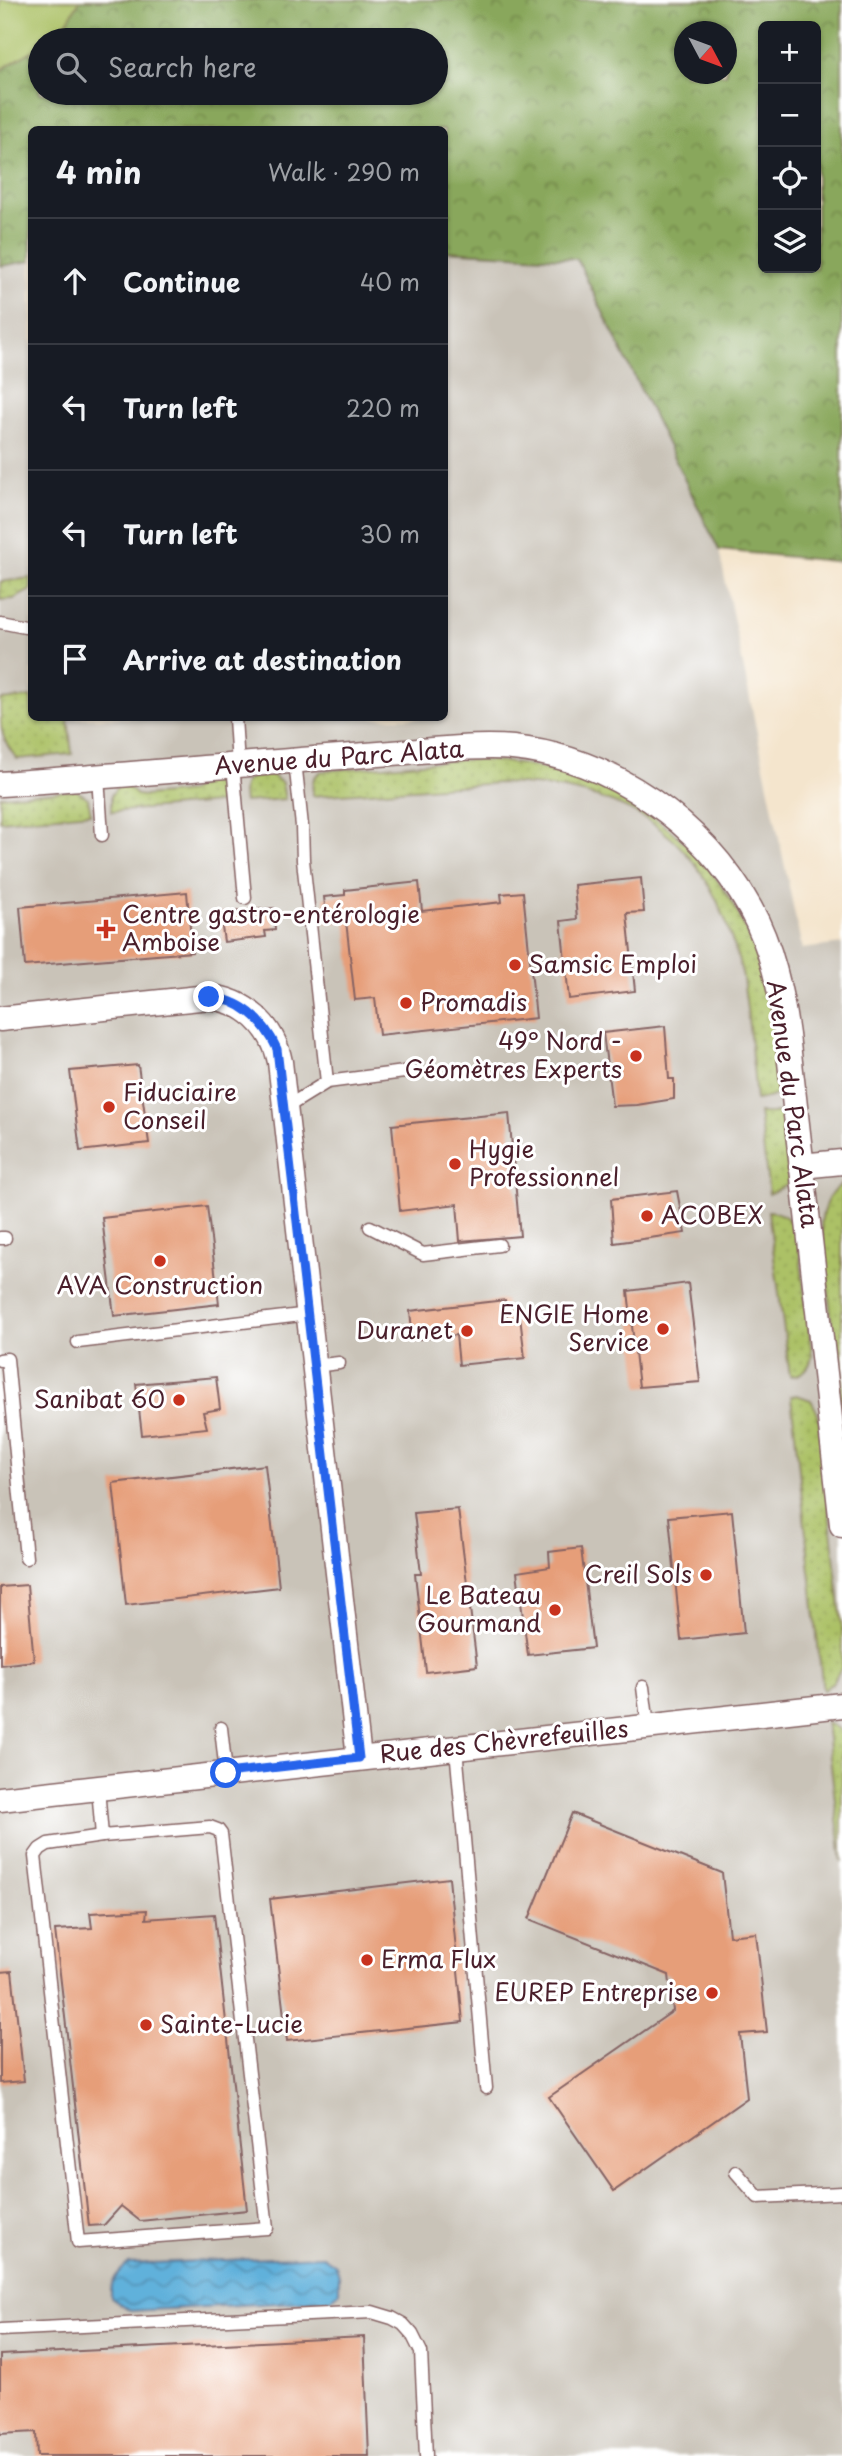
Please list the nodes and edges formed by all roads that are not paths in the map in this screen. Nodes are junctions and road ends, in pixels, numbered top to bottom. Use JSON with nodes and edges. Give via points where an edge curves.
{"nodes":[{"id":1,"x":0,"y":622,"type":"edge"},
{"id":2,"x":25,"y":626,"type":"dead end"},
{"id":3,"x":235,"y":721,"type":"edge"},
{"id":4,"x":295,"y":761,"type":"junction"},
{"id":5,"x":236,"y":765,"type":"junction"},
{"id":6,"x":98,"y":777,"type":"junction"},
{"id":7,"x":0,"y":783,"type":"edge"},
{"id":8,"x":102,"y":835,"type":"dead end"},
{"id":9,"x":245,"y":898,"type":"dead end"},
{"id":10,"x":0,"y":1019,"type":"edge"},
{"id":11,"x":412,"y":1071,"type":"dead end"},
{"id":12,"x":327,"y":1082,"type":"junction"},
{"id":13,"x":285,"y":1108,"type":"junction"},
{"id":14,"x":842,"y":1162,"type":"edge"},
{"id":15,"x":801,"y":1166,"type":"junction"},
{"id":16,"x":370,"y":1227,"type":"dead end"},
{"id":17,"x":499,"y":1245,"type":"dead end"},
{"id":18,"x":309,"y":1314,"type":"junction"},
{"id":19,"x":78,"y":1342,"type":"dead end"},
{"id":20,"x":0,"y":1360,"type":"edge"},
{"id":21,"x":339,"y":1363,"type":"dead end"},
{"id":22,"x":314,"y":1366,"type":"junction"},
{"id":23,"x":842,"y":1525,"type":"edge"},
{"id":24,"x":26,"y":1558,"type":"dead end"},
{"id":25,"x":643,"y":1687,"type":"dead end"},
{"id":26,"x":842,"y":1705,"type":"edge"},
{"id":27,"x":648,"y":1726,"type":"junction"},
{"id":28,"x":221,"y":1728,"type":"dead end"},
{"id":29,"x":456,"y":1748,"type":"junction"},
{"id":30,"x":359,"y":1758,"type":"junction"},
{"id":31,"x":226,"y":1773,"type":"junction"},
{"id":32,"x":98,"y":1788,"type":"junction"},
{"id":33,"x":0,"y":1799,"type":"edge"},
{"id":34,"x":102,"y":1836,"type":"junction"},
{"id":35,"x":486,"y":2088,"type":"dead end"},
{"id":36,"x":736,"y":2172,"type":"dead end"},
{"id":37,"x":842,"y":2193,"type":"edge"},
{"id":38,"x":0,"y":2330,"type":"edge"},
{"id":39,"x":426,"y":2456,"type":"edge"}],
"edges":[{"from":1,"to":2,"type":"lane"},
{"from":3,"to":5,"type":"lane"},
{"from":4,"to":5,"type":"street","name":"Avenue du Parc Alata"},
{"from":4,"to":12,"type":"lane"},
{"from":4,"to":15,"type":"street","name":"Avenue du Parc Alata","via":[[459,748],[520,749],[605,775],[667,812],[722,866],[763,936],[785,1016]]},
{"from":5,"to":6,"type":"street","name":"Avenue du Parc Alata"},
{"from":5,"to":9,"type":"lane"},
{"from":6,"to":7,"type":"street","name":"Avenue du Parc Alata"},
{"from":6,"to":8,"type":"lane"},
{"from":10,"to":13,"type":"street","via":[[222,998],[257,1017],[272,1038]]},
{"from":11,"to":12,"type":"lane"},
{"from":12,"to":13,"type":"lane"},
{"from":13,"to":18,"type":"street"},
{"from":14,"to":15,"type":"street"},
{"from":15,"to":23,"type":"street","name":"Avenue du Parc Alata"},
{"from":16,"to":17,"type":"lane","via":[[423,1255]]},
{"from":18,"to":19,"type":"lane"},
{"from":18,"to":22,"type":"street"},
{"from":20,"to":24,"type":"lane","via":[[7,1359]]},
{"from":21,"to":22,"type":"lane"},
{"from":22,"to":30,"type":"street"},
{"from":25,"to":27,"type":"lane"},
{"from":26,"to":27,"type":"street","name":"Rue des Chèvrefeuilles"},
{"from":27,"to":29,"type":"street","name":"Rue des Chèvrefeuilles"},
{"from":28,"to":31,"type":"lane"},
{"from":29,"to":30,"type":"street","name":"Rue des Chèvrefeuilles"},
{"from":29,"to":35,"type":"lane"},
{"from":30,"to":31,"type":"street","name":"Rue des Chèvrefeuilles"},
{"from":31,"to":32,"type":"street","name":"Rue des Chèvrefeuilles"},
{"from":32,"to":33,"type":"street","name":"Rue des Chèvrefeuilles"},
{"from":32,"to":34,"type":"lane"},
{"from":34,"to":34,"type":"lane","via":[[48,1844],[35,1856],[78,2242],[267,2228],[221,1834],[210,1827]]},
{"from":36,"to":37,"type":"lane","via":[[758,2197]]},
{"from":38,"to":39,"type":"lane","via":[[372,2312],[392,2318],[412,2334],[421,2351]]}]}
